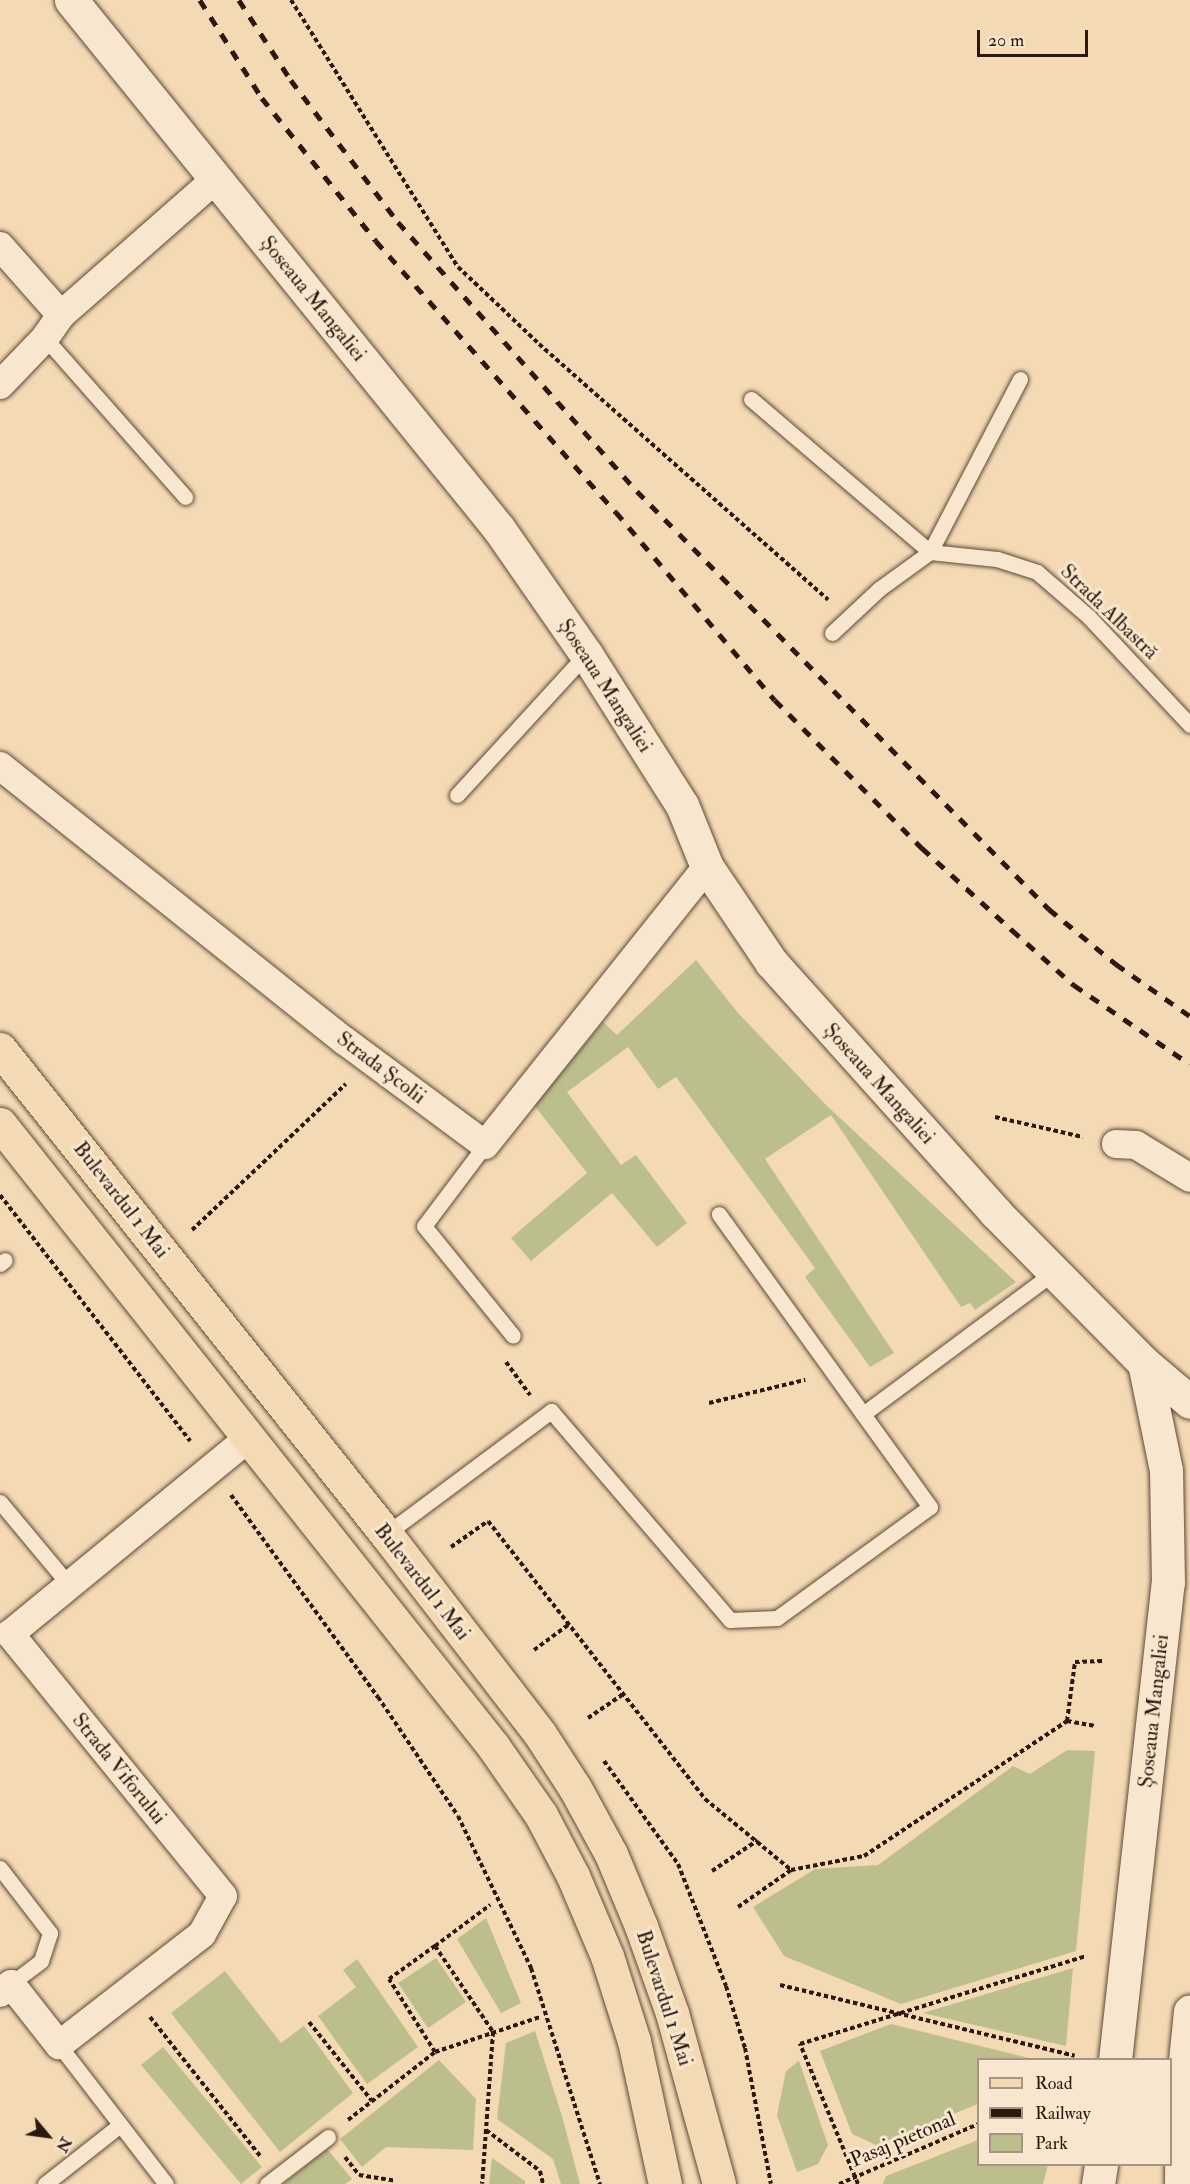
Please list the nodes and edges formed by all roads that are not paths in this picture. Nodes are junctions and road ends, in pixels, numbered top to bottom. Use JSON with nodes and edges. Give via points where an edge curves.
{"nodes":[{"id":1,"x":71,"y":0,"type":"edge"},
{"id":2,"x":216,"y":179,"type":"junction"},
{"id":3,"x":0,"y":246,"type":"edge"},
{"id":4,"x":53,"y":327,"type":"junction"},
{"id":5,"x":1020,"y":379,"type":"dead end"},
{"id":6,"x":0,"y":385,"type":"edge"},
{"id":7,"x":751,"y":399,"type":"dead end"},
{"id":8,"x":185,"y":497,"type":"dead end"},
{"id":9,"x":930,"y":552,"type":"junction"},
{"id":10,"x":832,"y":633,"type":"dead end"},
{"id":11,"x":586,"y":654,"type":"junction"},
{"id":12,"x":1190,"y":725,"type":"edge"},
{"id":13,"x":0,"y":766,"type":"edge"},
{"id":14,"x":457,"y":795,"type":"dead end"},
{"id":15,"x":707,"y":867,"type":"junction"},
{"id":16,"x":0,"y":1049,"type":"edge"},
{"id":17,"x":0,"y":1124,"type":"edge"},
{"id":18,"x":1116,"y":1144,"type":"road end"},
{"id":19,"x":485,"y":1145,"type":"junction"},
{"id":20,"x":1190,"y":1178,"type":"edge"},
{"id":21,"x":719,"y":1214,"type":"dead end"},
{"id":22,"x":1054,"y":1272,"type":"junction"},
{"id":23,"x":513,"y":1336,"type":"road end"},
{"id":24,"x":1144,"y":1363,"type":"junction"},
{"id":25,"x":1190,"y":1402,"type":"edge"},
{"id":26,"x":863,"y":1414,"type":"junction"},
{"id":27,"x":247,"y":1439,"type":"junction"},
{"id":28,"x":0,"y":1502,"type":"edge"},
{"id":29,"x":386,"y":1534,"type":"junction"},
{"id":30,"x":70,"y":1586,"type":"junction"},
{"id":31,"x":0,"y":1868,"type":"edge"},
{"id":32,"x":5,"y":1989,"type":"edge"},
{"id":33,"x":1190,"y":2011,"type":"edge"},
{"id":34,"x":59,"y":2045,"type":"junction"},
{"id":35,"x":1115,"y":2058,"type":"edge"},
{"id":36,"x":120,"y":2125,"type":"junction"},
{"id":37,"x":328,"y":2137,"type":"road end"},
{"id":38,"x":1101,"y":2166,"type":"edge"},
{"id":39,"x":45,"y":2184,"type":"edge"},
{"id":40,"x":166,"y":2184,"type":"edge"},
{"id":41,"x":267,"y":2184,"type":"edge"},
{"id":42,"x":665,"y":2184,"type":"edge"},
{"id":43,"x":719,"y":2184,"type":"edge"},
{"id":44,"x":1098,"y":2184,"type":"edge"},
{"id":45,"x":1181,"y":2184,"type":"edge"}],
"edges":[{"from":1,"to":2,"type":"street","name":"Șoseaua Mangaliei"},
{"from":2,"to":4,"type":"street"},
{"from":2,"to":11,"type":"street","name":"Șoseaua Mangaliei","via":[[499,529]]},
{"from":3,"to":4,"type":"street"},
{"from":4,"to":6,"type":"street"},
{"from":4,"to":8,"type":"lane"},
{"from":5,"to":9,"type":"lane"},
{"from":7,"to":9,"type":"lane"},
{"from":9,"to":10,"type":"lane","via":[[847,616]]},
{"from":9,"to":12,"type":"lane","name":"Strada Albastră","via":[[997,559],[1037,572],[1089,617]]},
{"from":11,"to":14,"type":"lane"},
{"from":11,"to":15,"type":"street","name":"Șoseaua Mangaliei","via":[[682,805]]},
{"from":13,"to":19,"type":"street","name":"Strada Școlii","via":[[371,1060]]},
{"from":15,"to":19,"type":"street"},
{"from":15,"to":22,"type":"street","name":"Șoseaua Mangaliei","via":[[771,962],[874,1080]]},
{"from":16,"to":29,"type":"main road","name":"Bulevardul 1 Mai"},
{"from":17,"to":27,"type":"main road","name":"Bulevardul 1 Mai"},
{"from":18,"to":20,"type":"street","via":[[1136,1145]]},
{"from":19,"to":23,"type":"lane","via":[[424,1226]]},
{"from":21,"to":26,"type":"lane"},
{"from":22,"to":24,"type":"street","name":"Șoseaua Mangaliei"},
{"from":22,"to":26,"type":"lane"},
{"from":24,"to":25,"type":"street","name":"Șoseaua Mangaliei"},
{"from":24,"to":35,"type":"street","name":"Șoseaua Mangaliei","via":[[1166,1470],[1168,1582]]},
{"from":26,"to":29,"type":"lane","via":[[930,1507],[777,1618],[730,1620],[551,1411]]},
{"from":27,"to":30,"type":"street","name":"Strada Viforului"},
{"from":27,"to":42,"type":"main road","name":"Bulevardul 1 Mai","via":[[493,1746],[541,1815],[573,1876],[607,1956],[634,2041]]},
{"from":28,"to":30,"type":"lane"},
{"from":29,"to":43,"type":"main road","name":"Bulevardul 1 Mai","via":[[540,1734],[611,1854],[672,2013]]},
{"from":30,"to":34,"type":"street","name":"Strada Viforului","via":[[10,1635],[223,1896],[202,1934]]},
{"from":31,"to":32,"type":"lane","via":[[50,1933],[41,1961]]},
{"from":32,"to":34,"type":"street"},
{"from":33,"to":45,"type":"street","via":[[1182,2091]]},
{"from":34,"to":36,"type":"lane"},
{"from":36,"to":39,"type":"lane"},
{"from":36,"to":40,"type":"lane"},
{"from":37,"to":41,"type":"lane"},
{"from":38,"to":44,"type":"street"}]}
